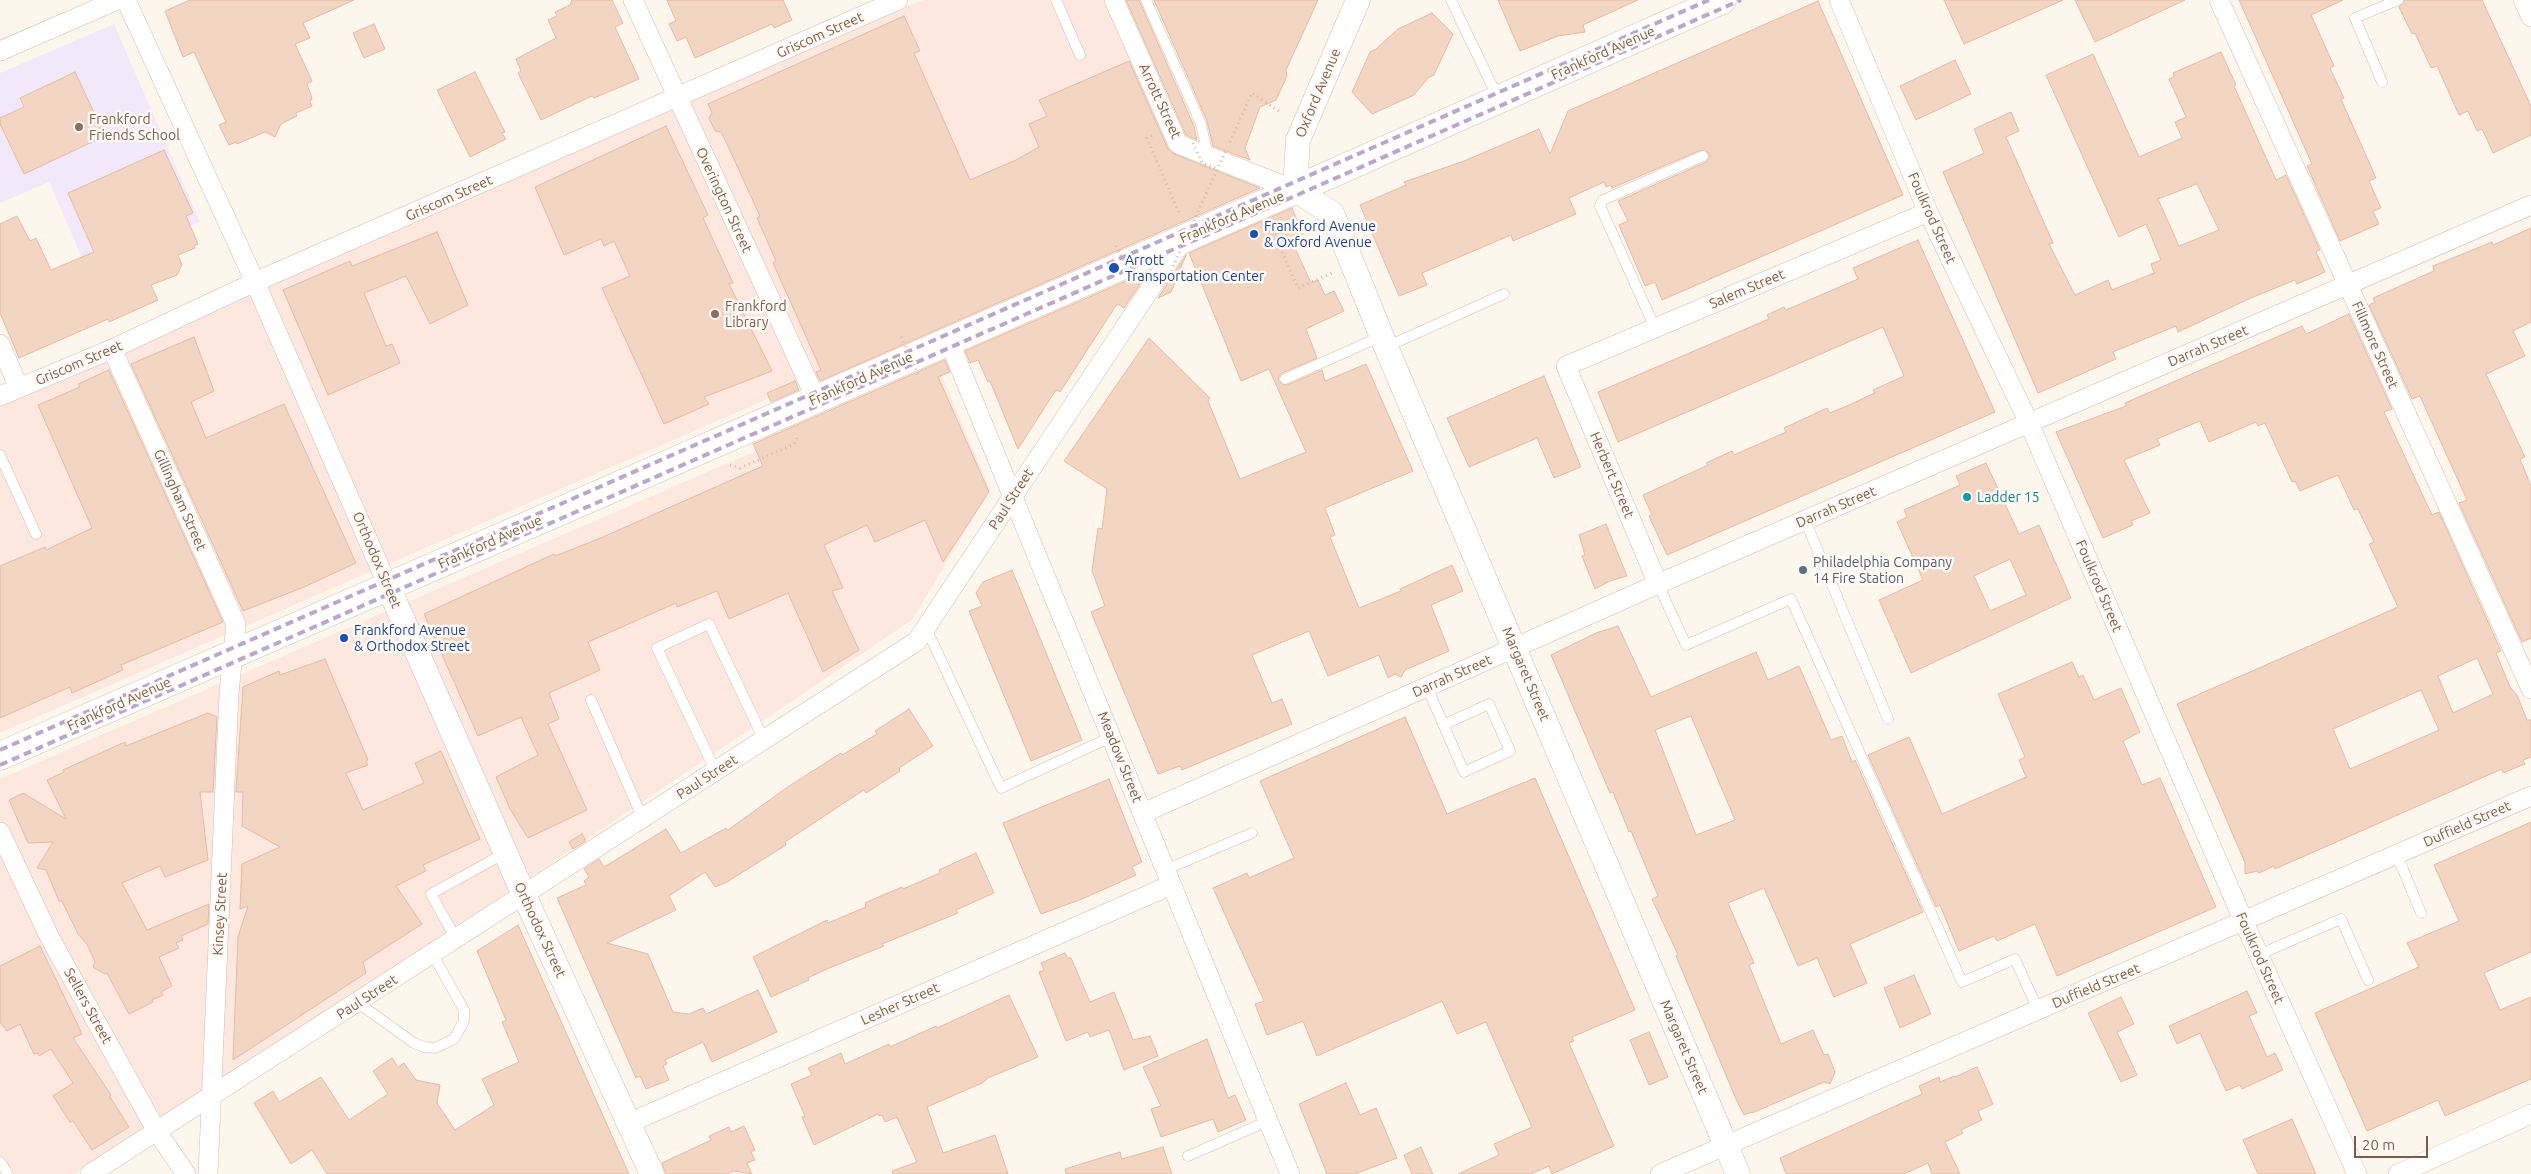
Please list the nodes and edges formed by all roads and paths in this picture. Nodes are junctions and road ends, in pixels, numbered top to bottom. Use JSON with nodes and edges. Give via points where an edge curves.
{"nodes":[{"id":1,"x":117,"y":0,"type":"edge"},
{"id":2,"x":126,"y":0,"type":"edge"},
{"id":3,"x":632,"y":0,"type":"edge"},
{"id":4,"x":898,"y":0,"type":"edge"},
{"id":5,"x":1056,"y":0,"type":"edge"},
{"id":6,"x":1114,"y":0,"type":"edge"},
{"id":7,"x":1146,"y":0,"type":"edge"},
{"id":8,"x":1358,"y":0,"type":"edge"},
{"id":9,"x":1451,"y":0,"type":"edge"},
{"id":10,"x":1722,"y":0,"type":"edge"},
{"id":11,"x":1839,"y":0,"type":"edge"},
{"id":12,"x":2219,"y":0,"type":"edge"},
{"id":13,"x":2398,"y":0,"type":"edge"},
{"id":14,"x":2523,"y":0,"type":"edge"},
{"id":15,"x":2531,"y":17,"type":"edge"},
{"id":16,"x":0,"y":51,"type":"edge"},
{"id":17,"x":1080,"y":55,"type":"dead end"},
{"id":18,"x":2382,"y":82,"type":"dead end"},
{"id":19,"x":678,"y":97,"type":"junction"},
{"id":20,"x":1498,"y":99,"type":"junction"},
{"id":21,"x":1280,"y":112,"type":"dead end"},
{"id":22,"x":1147,"y":138,"type":"dead end"},
{"id":23,"x":1193,"y":144,"type":"dead end"},
{"id":24,"x":1703,"y":156,"type":"dead end"},
{"id":25,"x":1213,"y":162,"type":"junction"},
{"id":26,"x":1295,"y":190,"type":"junction"},
{"id":27,"x":2531,"y":205,"type":"edge"},
{"id":28,"x":1928,"y":212,"type":"junction"},
{"id":29,"x":1182,"y":225,"type":"junction"},
{"id":30,"x":1274,"y":234,"type":"dead end"},
{"id":31,"x":1116,"y":246,"type":"dead end"},
{"id":32,"x":1352,"y":264,"type":"junction"},
{"id":33,"x":1167,"y":280,"type":"dead end"},
{"id":34,"x":1134,"y":281,"type":"dead end"},
{"id":35,"x":255,"y":282,"type":"junction"},
{"id":36,"x":2347,"y":285,"type":"junction"},
{"id":37,"x":1504,"y":294,"type":"dead end"},
{"id":38,"x":1655,"y":328,"type":"junction"},
{"id":39,"x":901,"y":337,"type":"dead end"},
{"id":40,"x":949,"y":341,"type":"junction"},
{"id":41,"x":1384,"y":341,"type":"junction"},
{"id":42,"x":0,"y":344,"type":"edge"},
{"id":43,"x":112,"y":350,"type":"junction"},
{"id":44,"x":1566,"y":366,"type":"joint"},
{"id":45,"x":919,"y":376,"type":"dead end"},
{"id":46,"x":1285,"y":379,"type":"dead end"},
{"id":47,"x":19,"y":388,"type":"junction"},
{"id":48,"x":0,"y":396,"type":"edge"},
{"id":49,"x":816,"y":399,"type":"junction"},
{"id":50,"x":2029,"y":423,"type":"junction"},
{"id":51,"x":798,"y":435,"type":"dead end"},
{"id":52,"x":0,"y":455,"type":"edge"},
{"id":53,"x":740,"y":468,"type":"dead end"},
{"id":54,"x":1012,"y":497,"type":"junction"},
{"id":55,"x":1805,"y":520,"type":"junction"},
{"id":56,"x":36,"y":534,"type":"dead end"},
{"id":57,"x":1658,"y":584,"type":"junction"},
{"id":58,"x":388,"y":586,"type":"junction"},
{"id":59,"x":926,"y":628,"type":"junction"},
{"id":60,"x":1515,"y":648,"type":"junction"},
{"id":61,"x":234,"y":654,"type":"junction"},
{"id":62,"x":1427,"y":687,"type":"junction"},
{"id":63,"x":2531,"y":689,"type":"edge"},
{"id":64,"x":591,"y":700,"type":"dead end"},
{"id":65,"x":1888,"y":719,"type":"dead end"},
{"id":66,"x":1444,"y":725,"type":"junction"},
{"id":67,"x":1111,"y":737,"type":"junction"},
{"id":68,"x":764,"y":740,"type":"junction"},
{"id":69,"x":0,"y":756,"type":"edge"},
{"id":70,"x":716,"y":772,"type":"junction"},
{"id":71,"x":2531,"y":796,"type":"edge"},
{"id":72,"x":1143,"y":813,"type":"junction"},
{"id":73,"x":643,"y":819,"type":"junction"},
{"id":74,"x":0,"y":832,"type":"edge"},
{"id":75,"x":1252,"y":833,"type":"dead end"},
{"id":76,"x":506,"y":852,"type":"junction"},
{"id":77,"x":2397,"y":855,"type":"junction"},
{"id":78,"x":1168,"y":877,"type":"junction"},
{"id":79,"x":524,"y":895,"type":"junction"},
{"id":80,"x":2421,"y":913,"type":"dead end"},
{"id":81,"x":2244,"y":922,"type":"junction"},
{"id":82,"x":456,"y":939,"type":"junction"},
{"id":83,"x":433,"y":955,"type":"junction"},
{"id":84,"x":2258,"y":955,"type":"junction"},
{"id":85,"x":2368,"y":980,"type":"dead end"},
{"id":86,"x":358,"y":1003,"type":"junction"},
{"id":87,"x":2038,"y":1010,"type":"junction"},
{"id":88,"x":211,"y":1097,"type":"junction"},
{"id":89,"x":2531,"y":1114,"type":"edge"},
{"id":90,"x":1268,"y":1120,"type":"junction"},
{"id":91,"x":629,"y":1123,"type":"junction"},
{"id":92,"x":156,"y":1130,"type":"junction"},
{"id":93,"x":1726,"y":1145,"type":"junction"},
{"id":94,"x":1188,"y":1156,"type":"dead end"},
{"id":95,"x":0,"y":1162,"type":"edge"},
{"id":96,"x":8,"y":1174,"type":"edge"},
{"id":97,"x":90,"y":1174,"type":"edge"},
{"id":98,"x":186,"y":1174,"type":"edge"},
{"id":99,"x":208,"y":1174,"type":"edge"},
{"id":100,"x":652,"y":1174,"type":"edge"},
{"id":101,"x":1290,"y":1174,"type":"edge"},
{"id":102,"x":1660,"y":1174,"type":"edge"},
{"id":103,"x":1738,"y":1174,"type":"edge"},
{"id":104,"x":2357,"y":1174,"type":"edge"},
{"id":105,"x":2398,"y":1174,"type":"edge"}],
"edges":[{"from":1,"to":16,"type":"street"},
{"from":2,"to":35,"type":"street","name":"Orthodox Street"},
{"from":3,"to":19,"type":"street","name":"Overington Street"},
{"from":4,"to":19,"type":"street","name":"Griscom Street"},
{"from":5,"to":17,"type":"lane"},
{"from":6,"to":25,"type":"street","name":"Arrott Street","via":[[1178,144]]},
{"from":7,"to":25,"type":"lane","via":[[1201,124]]},
{"from":8,"to":26,"type":"street","name":"Oxford Avenue","via":[[1298,140]]},
{"from":9,"to":20,"type":"lane"},
{"from":10,"to":20,"type":"main road","name":"Frankford Avenue"},
{"from":11,"to":28,"type":"street","name":"Foulkrod Street"},
{"from":12,"to":36,"type":"street","name":"Fillmore Street"},
{"from":13,"to":18,"type":"lane","via":[[2355,18]]},
{"from":14,"to":15,"type":"street"},
{"from":19,"to":35,"type":"street","name":"Griscom Street"},
{"from":19,"to":49,"type":"street","name":"Overington Street"},
{"from":20,"to":26,"type":"main road","name":"Frankford Avenue"},
{"from":21,"to":25,"type":"path","bridge":true,"via":[[1252,93]]},
{"from":22,"to":29,"type":"path"},
{"from":23,"to":25,"type":"path","bridge":true,"via":[[1202,163]]},
{"from":24,"to":38,"type":"lane","via":[[1603,200],[1600,206]]},
{"from":25,"to":26,"type":"street","name":"Arrott Street"},
{"from":25,"to":33,"type":"path","bridge":true},
{"from":26,"to":29,"type":"main road","name":"Frankford Avenue"},
{"from":26,"to":32,"type":"street","name":"Margaret Street","via":[[1332,214]]},
{"from":27,"to":36,"type":"street","name":"Darrah Street"},
{"from":28,"to":38,"type":"street","name":"Salem Street"},
{"from":28,"to":50,"type":"street","name":"Foulkrod Street"},
{"from":29,"to":40,"type":"main road","name":"Frankford Avenue"},
{"from":29,"to":54,"type":"street","name":"Paul Street"},
{"from":30,"to":32,"type":"path","via":[[1298,288]]},
{"from":31,"to":34,"type":"path","bridge":true},
{"from":32,"to":41,"type":"street","name":"Margaret Street"},
{"from":35,"to":43,"type":"street","name":"Griscom Street"},
{"from":35,"to":58,"type":"street","name":"Orthodox Street"},
{"from":36,"to":50,"type":"street","name":"Darrah Street"},
{"from":36,"to":63,"type":"street","name":"Fillmore Street"},
{"from":37,"to":41,"type":"lane"},
{"from":38,"to":44,"type":"street","name":"Salem Street"},
{"from":39,"to":45,"type":"path","bridge":true},
{"from":40,"to":49,"type":"main road","name":"Frankford Avenue"},
{"from":40,"to":54,"type":"street","name":"Meadow Street"},
{"from":41,"to":46,"type":"lane"},
{"from":41,"to":60,"type":"street","name":"Margaret Street"},
{"from":42,"to":47,"type":"street"},
{"from":43,"to":47,"type":"street","name":"Griscom Street"},
{"from":43,"to":61,"type":"street","name":"Gillingham Street","via":[[236,624]]},
{"from":44,"to":57,"type":"street","name":"Herbert Street"},
{"from":47,"to":48,"type":"street","name":"Griscom Street"},
{"from":49,"to":58,"type":"main road","name":"Frankford Avenue"},
{"from":50,"to":55,"type":"street","name":"Darrah Street"},
{"from":50,"to":81,"type":"street","name":"Foulkrod Street"},
{"from":51,"to":53,"type":"path","via":[[794,444]]},
{"from":52,"to":56,"type":"lane"},
{"from":54,"to":59,"type":"street","name":"Paul Street"},
{"from":54,"to":67,"type":"street","name":"Meadow Street"},
{"from":55,"to":57,"type":"street","name":"Darrah Street"},
{"from":55,"to":65,"type":"lane"},
{"from":57,"to":60,"type":"street","name":"Darrah Street"},
{"from":57,"to":87,"type":"lane","via":[[1686,645],[1791,599],[1962,982],[2015,958]]},
{"from":58,"to":61,"type":"main road","name":"Frankford Avenue"},
{"from":58,"to":76,"type":"street","name":"Orthodox Street"},
{"from":59,"to":67,"type":"lane","via":[[1001,788]]},
{"from":59,"to":68,"type":"street","name":"Paul Street","via":[[917,641]]},
{"from":60,"to":62,"type":"street","name":"Darrah Street"},
{"from":60,"to":93,"type":"street","name":"Margaret Street"},
{"from":61,"to":69,"type":"main road","name":"Frankford Avenue"},
{"from":61,"to":88,"type":"street","name":"Kinsey Street"},
{"from":62,"to":66,"type":"lane"},
{"from":62,"to":72,"type":"street","name":"Darrah Street"},
{"from":64,"to":73,"type":"lane"},
{"from":66,"to":66,"type":"lane","via":[[1464,772],[1510,751],[1489,704]]},
{"from":67,"to":72,"type":"street","name":"Meadow Street"},
{"from":68,"to":70,"type":"street","name":"Paul Street"},
{"from":68,"to":70,"type":"lane","via":[[709,624],[658,648]]},
{"from":70,"to":73,"type":"street","name":"Paul Street"},
{"from":71,"to":77,"type":"street","name":"Duffield Street"},
{"from":72,"to":78,"type":"street","name":"Meadow Street"},
{"from":73,"to":79,"type":"street","name":"Paul Street"},
{"from":74,"to":92,"type":"street","name":"Sellers Street","via":[[50,938]]},
{"from":75,"to":78,"type":"lane"},
{"from":76,"to":79,"type":"street","name":"Orthodox Street"},
{"from":76,"to":82,"type":"lane","via":[[431,894]]},
{"from":77,"to":80,"type":"lane"},
{"from":77,"to":81,"type":"street","name":"Duffield Street"},
{"from":78,"to":90,"type":"street","name":"Meadow Street"},
{"from":78,"to":91,"type":"street","name":"Lesher Street"},
{"from":79,"to":82,"type":"street","name":"Paul Street"},
{"from":79,"to":91,"type":"street","name":"Orthodox Street"},
{"from":81,"to":84,"type":"street","name":"Foulkrod Street"},
{"from":81,"to":87,"type":"street","name":"Duffield Street"},
{"from":82,"to":83,"type":"street","name":"Paul Street"},
{"from":83,"to":86,"type":"street","name":"Paul Street"},
{"from":83,"to":86,"type":"lane","via":[[464,1010],[464,1021],[454,1039],[435,1048],[424,1047]]},
{"from":84,"to":85,"type":"lane","via":[[2340,919]]},
{"from":84,"to":104,"type":"street","name":"Foulkrod Street"},
{"from":86,"to":88,"type":"street","name":"Paul Street"},
{"from":87,"to":93,"type":"street","name":"Duffield Street"},
{"from":88,"to":92,"type":"street","name":"Paul Street"},
{"from":88,"to":99,"type":"street","name":"Kinsey Street"},
{"from":89,"to":105,"type":"street"},
{"from":90,"to":94,"type":"lane"},
{"from":90,"to":101,"type":"street","name":"Meadow Street"},
{"from":91,"to":100,"type":"street","name":"Orthodox Street"},
{"from":92,"to":97,"type":"street","name":"Paul Street"},
{"from":92,"to":98,"type":"street","name":"Sellers Street"},
{"from":93,"to":102,"type":"street","name":"Duffield Street"},
{"from":93,"to":103,"type":"street","name":"Margaret Street"},
{"from":95,"to":96,"type":"lane"}]}
